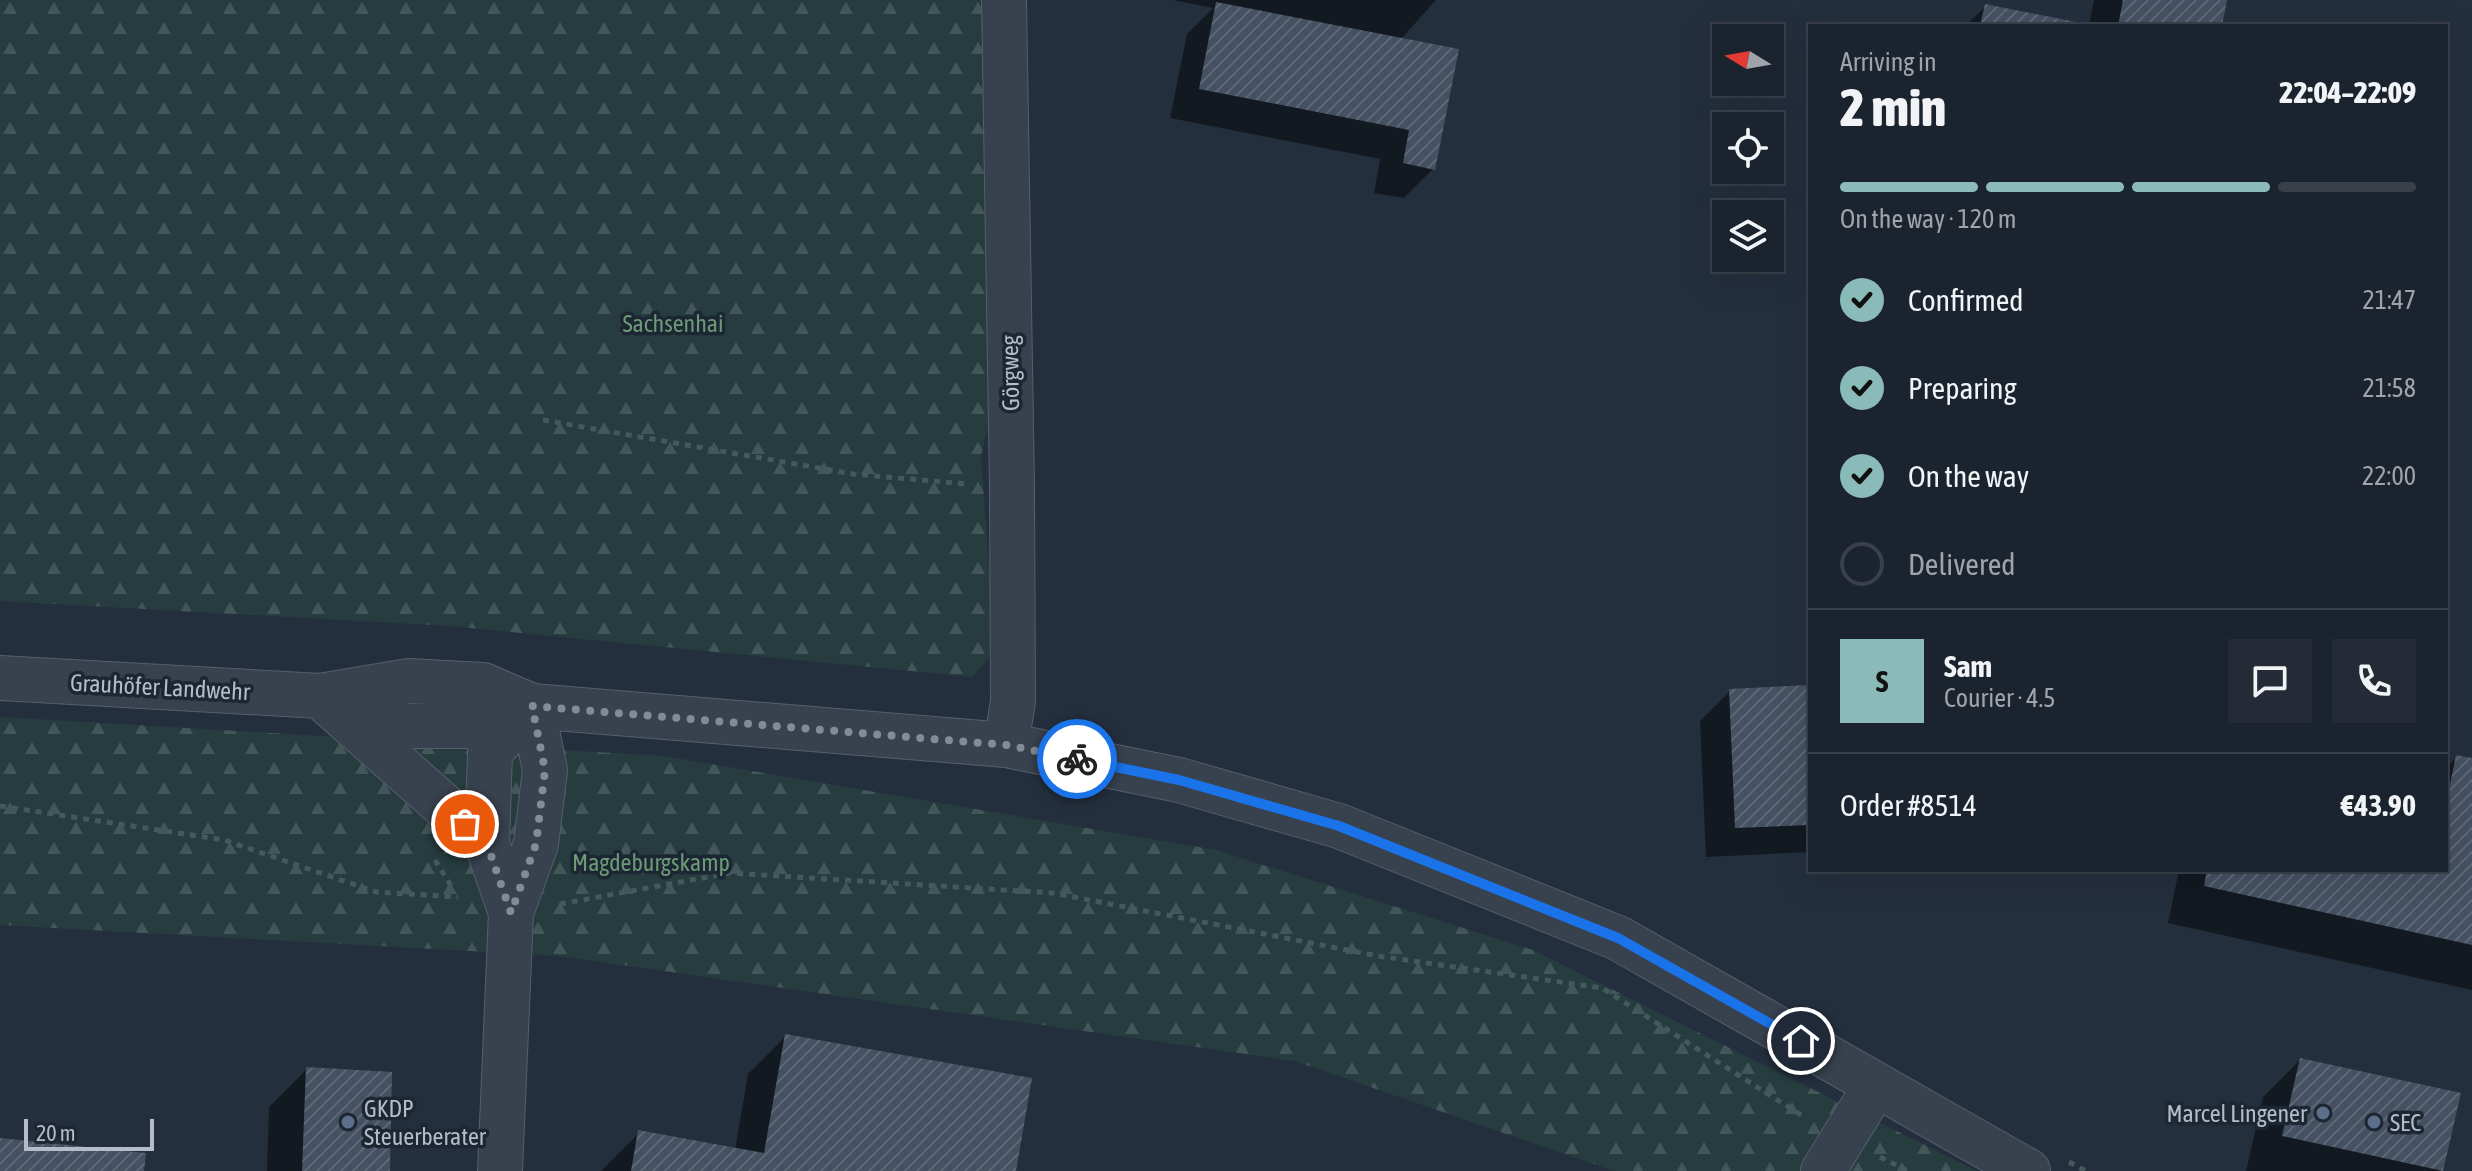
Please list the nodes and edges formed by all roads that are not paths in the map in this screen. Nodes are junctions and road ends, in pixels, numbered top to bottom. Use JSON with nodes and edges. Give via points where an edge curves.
{"nodes":[{"id":1,"x":1004,"y":0,"type":"edge"},
{"id":2,"x":0,"y":678,"type":"edge"},
{"id":3,"x":320,"y":696,"type":"junction"},
{"id":4,"x":532,"y":706,"type":"junction"},
{"id":5,"x":1006,"y":745,"type":"junction"},
{"id":6,"x":487,"y":844,"type":"junction"},
{"id":7,"x":511,"y":913,"type":"junction"},
{"id":8,"x":1876,"y":1085,"type":"junction"},
{"id":9,"x":1834,"y":1155,"type":"edge"},
{"id":10,"x":500,"y":1171,"type":"edge"},
{"id":11,"x":2028,"y":1171,"type":"edge"}],
"edges":[{"from":1,"to":5,"type":"street","name":"Görgweg","via":[[1013,701]]},
{"from":2,"to":3,"type":"street","name":"Grauhöfer Landwehr"},
{"from":3,"to":4,"type":"street","name":"Grauhöfer Landwehr","via":[[409,681],[483,685]]},
{"from":3,"to":6,"type":"street"},
{"from":4,"to":5,"type":"street","name":"Grauhöfer Landwehr"},
{"from":4,"to":6,"type":"street","via":[[490,752]]},
{"from":4,"to":7,"type":"street","via":[[545,770],[536,844]]},
{"from":5,"to":8,"type":"street","name":"Grauhöfer Landwehr","via":[[1179,780],[1339,826],[1618,938]]},
{"from":6,"to":7,"type":"street"},
{"from":7,"to":10,"type":"street"},
{"from":8,"to":9,"type":"street"},
{"from":8,"to":11,"type":"street","name":"Grauhöfer Landwehr"}]}
